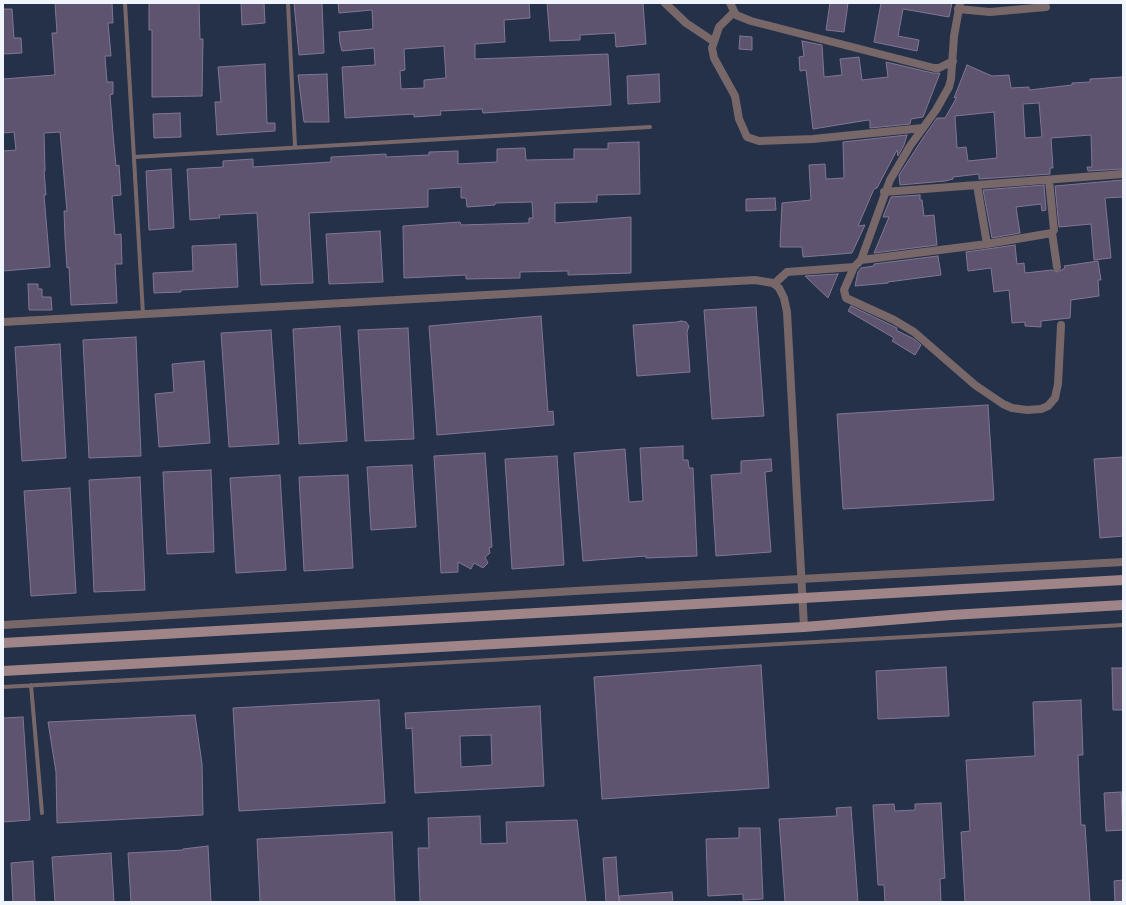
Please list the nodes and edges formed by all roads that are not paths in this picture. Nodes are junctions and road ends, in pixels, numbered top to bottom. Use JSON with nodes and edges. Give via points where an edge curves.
{"nodes":[{"id":1,"x":125,"y":3,"type":"edge"},
{"id":2,"x":288,"y":3,"type":"edge"},
{"id":3,"x":665,"y":3,"type":"edge"},
{"id":4,"x":730,"y":3,"type":"edge"},
{"id":5,"x":959,"y":6,"type":"edge"},
{"id":6,"x":1046,"y":7,"type":"dead end"},
{"id":7,"x":734,"y":12,"type":"junction"},
{"id":8,"x":713,"y":41,"type":"junction"},
{"id":9,"x":953,"y":61,"type":"junction"},
{"id":10,"x":650,"y":127,"type":"dead end"},
{"id":11,"x":923,"y":128,"type":"junction"},
{"id":12,"x":295,"y":146,"type":"junction"},
{"id":13,"x":134,"y":157,"type":"junction"},
{"id":14,"x":1123,"y":174,"type":"edge"},
{"id":15,"x":1049,"y":180,"type":"junction"},
{"id":16,"x":977,"y":185,"type":"junction"},
{"id":17,"x":884,"y":192,"type":"junction"},
{"id":18,"x":1052,"y":233,"type":"junction"},
{"id":19,"x":987,"y":244,"type":"junction"},
{"id":20,"x":861,"y":260,"type":"junction"},
{"id":21,"x":854,"y":267,"type":"junction"},
{"id":22,"x":1057,"y":267,"type":"dead end"},
{"id":23,"x":774,"y":284,"type":"junction"},
{"id":24,"x":143,"y":314,"type":"junction"},
{"id":25,"x":3,"y":322,"type":"edge"},
{"id":26,"x":1061,"y":325,"type":"dead end"},
{"id":27,"x":1123,"y":562,"type":"edge"},
{"id":28,"x":801,"y":580,"type":"junction"},
{"id":29,"x":1123,"y":580,"type":"edge"},
{"id":30,"x":802,"y":597,"type":"junction"},
{"id":31,"x":1123,"y":605,"type":"edge"},
{"id":32,"x":3,"y":625,"type":"edge"},
{"id":33,"x":1123,"y":625,"type":"edge"},
{"id":34,"x":804,"y":627,"type":"junction"},
{"id":35,"x":3,"y":642,"type":"edge"},
{"id":36,"x":3,"y":671,"type":"edge"},
{"id":37,"x":31,"y":685,"type":"junction"},
{"id":38,"x":3,"y":687,"type":"edge"},
{"id":39,"x":42,"y":813,"type":"dead end"}],
"edges":[{"from":1,"to":13,"type":"lane"},
{"from":2,"to":12,"type":"lane"},
{"from":3,"to":8,"type":"street","via":[[686,23]]},
{"from":4,"to":7,"type":"street"},
{"from":5,"to":6,"type":"street","via":[[990,12]]},
{"from":5,"to":9,"type":"street"},
{"from":7,"to":8,"type":"street","via":[[719,27]]},
{"from":7,"to":9,"type":"street","via":[[751,21],[934,68]]},
{"from":8,"to":11,"type":"street","via":[[714,58],[735,96],[743,130],[752,140],[813,139]]},
{"from":9,"to":11,"type":"street","via":[[949,87]]},
{"from":10,"to":12,"type":"lane"},
{"from":11,"to":17,"type":"street"},
{"from":12,"to":13,"type":"lane"},
{"from":13,"to":24,"type":"lane"},
{"from":14,"to":15,"type":"street"},
{"from":15,"to":16,"type":"street"},
{"from":15,"to":18,"type":"street","via":[[1054,230]]},
{"from":16,"to":17,"type":"street"},
{"from":16,"to":19,"type":"street"},
{"from":17,"to":20,"type":"street"},
{"from":18,"to":19,"type":"street"},
{"from":18,"to":22,"type":"street"},
{"from":19,"to":20,"type":"street"},
{"from":20,"to":21,"type":"street"},
{"from":21,"to":23,"type":"street","via":[[787,272]]},
{"from":21,"to":26,"type":"street","via":[[844,290],[846,298],[914,332],[975,385],[1012,408],[1041,409],[1055,398]]},
{"from":23,"to":24,"type":"street","via":[[755,280]]},
{"from":23,"to":28,"type":"street","via":[[784,298],[787,312]]},
{"from":24,"to":25,"type":"street"},
{"from":27,"to":28,"type":"street"},
{"from":28,"to":30,"type":"street"},
{"from":28,"to":32,"type":"street"},
{"from":29,"to":30,"type":"main road"},
{"from":30,"to":34,"type":"street"},
{"from":30,"to":35,"type":"main road"},
{"from":31,"to":34,"type":"main road"},
{"from":33,"to":37,"type":"lane"},
{"from":34,"to":36,"type":"main road"},
{"from":37,"to":38,"type":"lane"},
{"from":37,"to":39,"type":"lane"}]}
